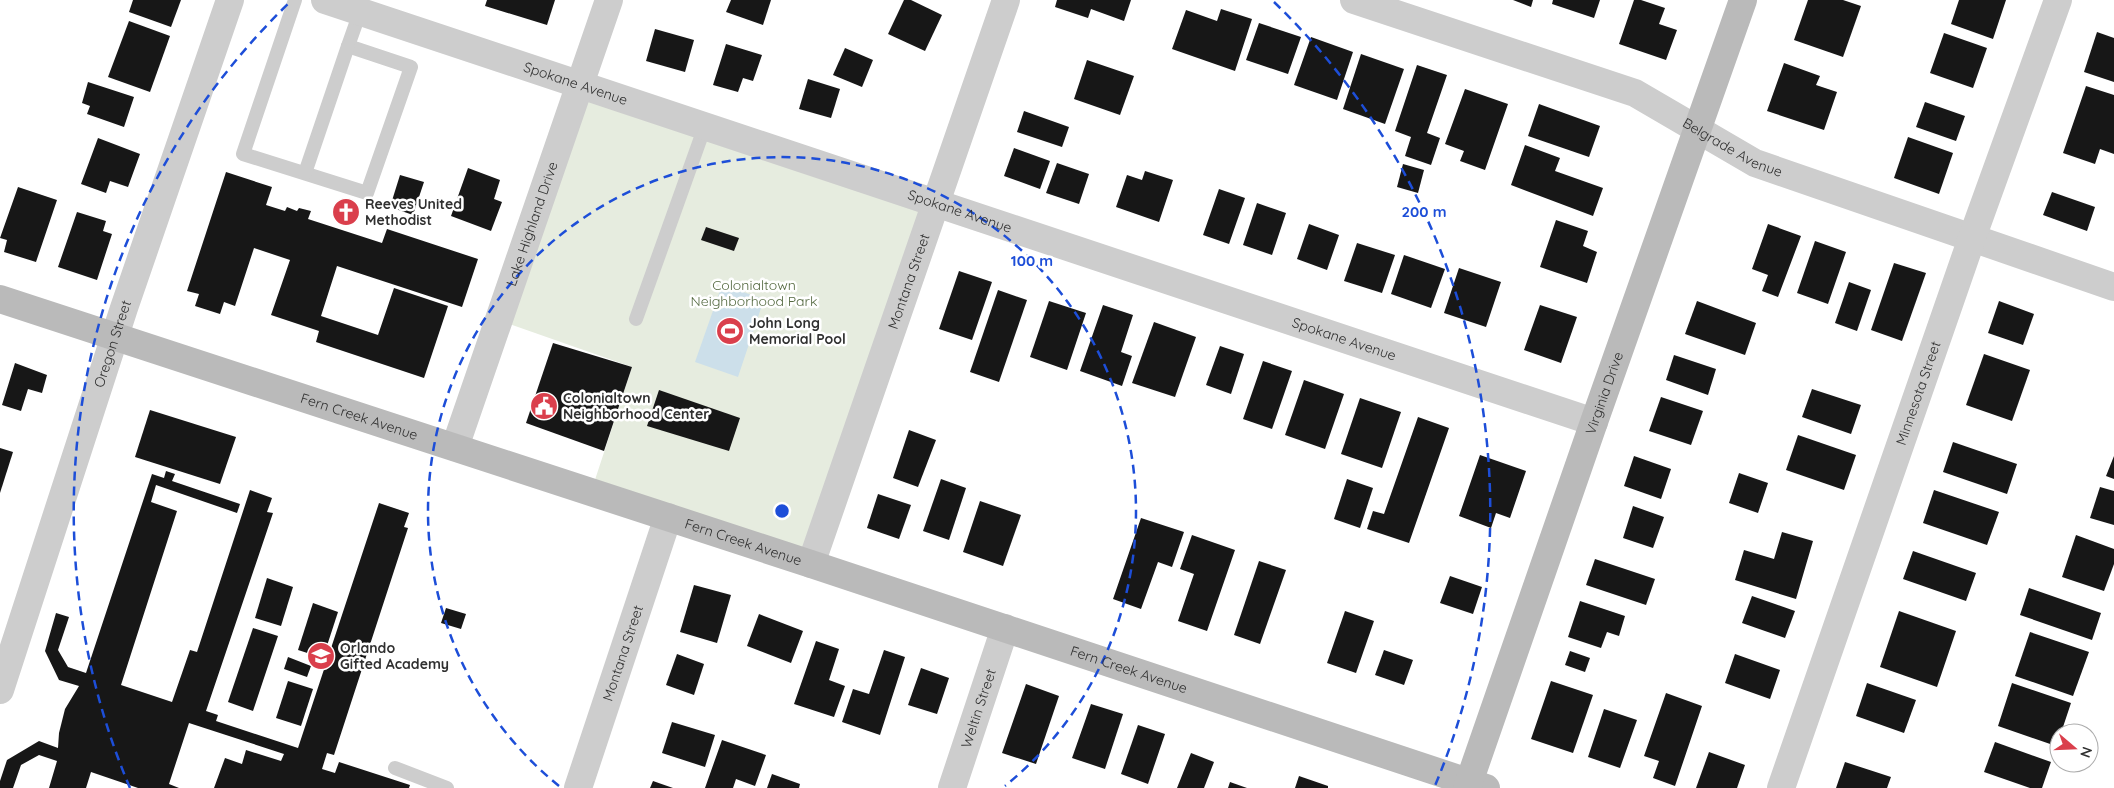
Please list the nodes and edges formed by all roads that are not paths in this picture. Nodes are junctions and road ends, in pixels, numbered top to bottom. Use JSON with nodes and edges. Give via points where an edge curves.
{"nodes":[{"id":1,"x":230,"y":0,"type":"edge"},
{"id":2,"x":295,"y":0,"type":"edge"},
{"id":3,"x":325,"y":0,"type":"edge"},
{"id":4,"x":609,"y":0,"type":"edge"},
{"id":5,"x":1006,"y":0,"type":"edge"},
{"id":6,"x":1354,"y":0,"type":"edge"},
{"id":7,"x":1743,"y":0,"type":"edge"},
{"id":8,"x":2058,"y":0,"type":"edge"},
{"id":9,"x":360,"y":12,"type":"junction"},
{"id":10,"x":348,"y":46,"type":"junction"},
{"id":11,"x":580,"y":85,"type":"junction"},
{"id":12,"x":705,"y":126,"type":"junction"},
{"id":13,"x":1697,"y":130,"type":"junction"},
{"id":14,"x":305,"y":173,"type":"junction"},
{"id":15,"x":936,"y":202,"type":"junction"},
{"id":16,"x":1972,"y":238,"type":"junction"},
{"id":17,"x":2114,"y":287,"type":"edge"},
{"id":18,"x":0,"y":299,"type":"edge"},
{"id":19,"x":636,"y":319,"type":"dead end"},
{"id":20,"x":114,"y":337,"type":"junction"},
{"id":21,"x":1594,"y":422,"type":"junction"},
{"id":22,"x":455,"y":447,"type":"junction"},
{"id":23,"x":668,"y":517,"type":"junction"},
{"id":24,"x":811,"y":564,"type":"junction"},
{"id":25,"x":1005,"y":628,"type":"junction"},
{"id":26,"x":0,"y":690,"type":"edge"},
{"id":27,"x":395,"y":768,"type":"dead end"},
{"id":28,"x":1474,"y":786,"type":"edge"},
{"id":29,"x":448,"y":788,"type":"edge"},
{"id":30,"x":578,"y":788,"type":"edge"},
{"id":31,"x":952,"y":788,"type":"edge"},
{"id":32,"x":1781,"y":788,"type":"edge"}],
"edges":[{"from":1,"to":20,"type":"street","name":"Oregon Street"},
{"from":2,"to":14,"type":"lane","via":[[244,154]]},
{"from":3,"to":9,"type":"street","name":"Spokane Avenue"},
{"from":4,"to":11,"type":"street","name":"Lake Highland Drive"},
{"from":5,"to":15,"type":"street","name":"Montana Street"},
{"from":6,"to":13,"type":"street","name":"Belgrade Avenue","via":[[1635,93]]},
{"from":7,"to":13,"type":"street","name":"Virginia Drive"},
{"from":8,"to":16,"type":"street","name":"Minnesota Street"},
{"from":9,"to":10,"type":"lane"},
{"from":9,"to":11,"type":"street","name":"Spokane Avenue"},
{"from":10,"to":14,"type":"lane"},
{"from":10,"to":14,"type":"lane","via":[[411,68],[404,89],[367,193]]},
{"from":11,"to":12,"type":"street","name":"Spokane Avenue"},
{"from":11,"to":22,"type":"street","name":"Lake Highland Drive"},
{"from":12,"to":15,"type":"street","name":"Spokane Avenue"},
{"from":12,"to":19,"type":"lane"},
{"from":13,"to":16,"type":"street","name":"Belgrade Avenue","via":[[1755,163]]},
{"from":13,"to":21,"type":"street","name":"Virginia Drive"},
{"from":15,"to":21,"type":"street","name":"Spokane Avenue"},
{"from":15,"to":24,"type":"street","name":"Montana Street"},
{"from":16,"to":17,"type":"street","name":"Belgrade Avenue"},
{"from":16,"to":32,"type":"street","name":"Minnesota Street"},
{"from":18,"to":20,"type":"street","name":"Fern Creek Avenue"},
{"from":20,"to":22,"type":"street","name":"Fern Creek Avenue"},
{"from":20,"to":26,"type":"street","name":"Oregon Street"},
{"from":21,"to":28,"type":"street","name":"Virginia Drive"},
{"from":22,"to":23,"type":"street","name":"Fern Creek Avenue"},
{"from":23,"to":24,"type":"street","name":"Fern Creek Avenue"},
{"from":23,"to":30,"type":"street","name":"Montana Street"},
{"from":24,"to":25,"type":"street","name":"Fern Creek Avenue"},
{"from":25,"to":28,"type":"street","name":"Fern Creek Avenue"},
{"from":25,"to":31,"type":"street","name":"Weltin Street"},
{"from":27,"to":29,"type":"lane"}]}
